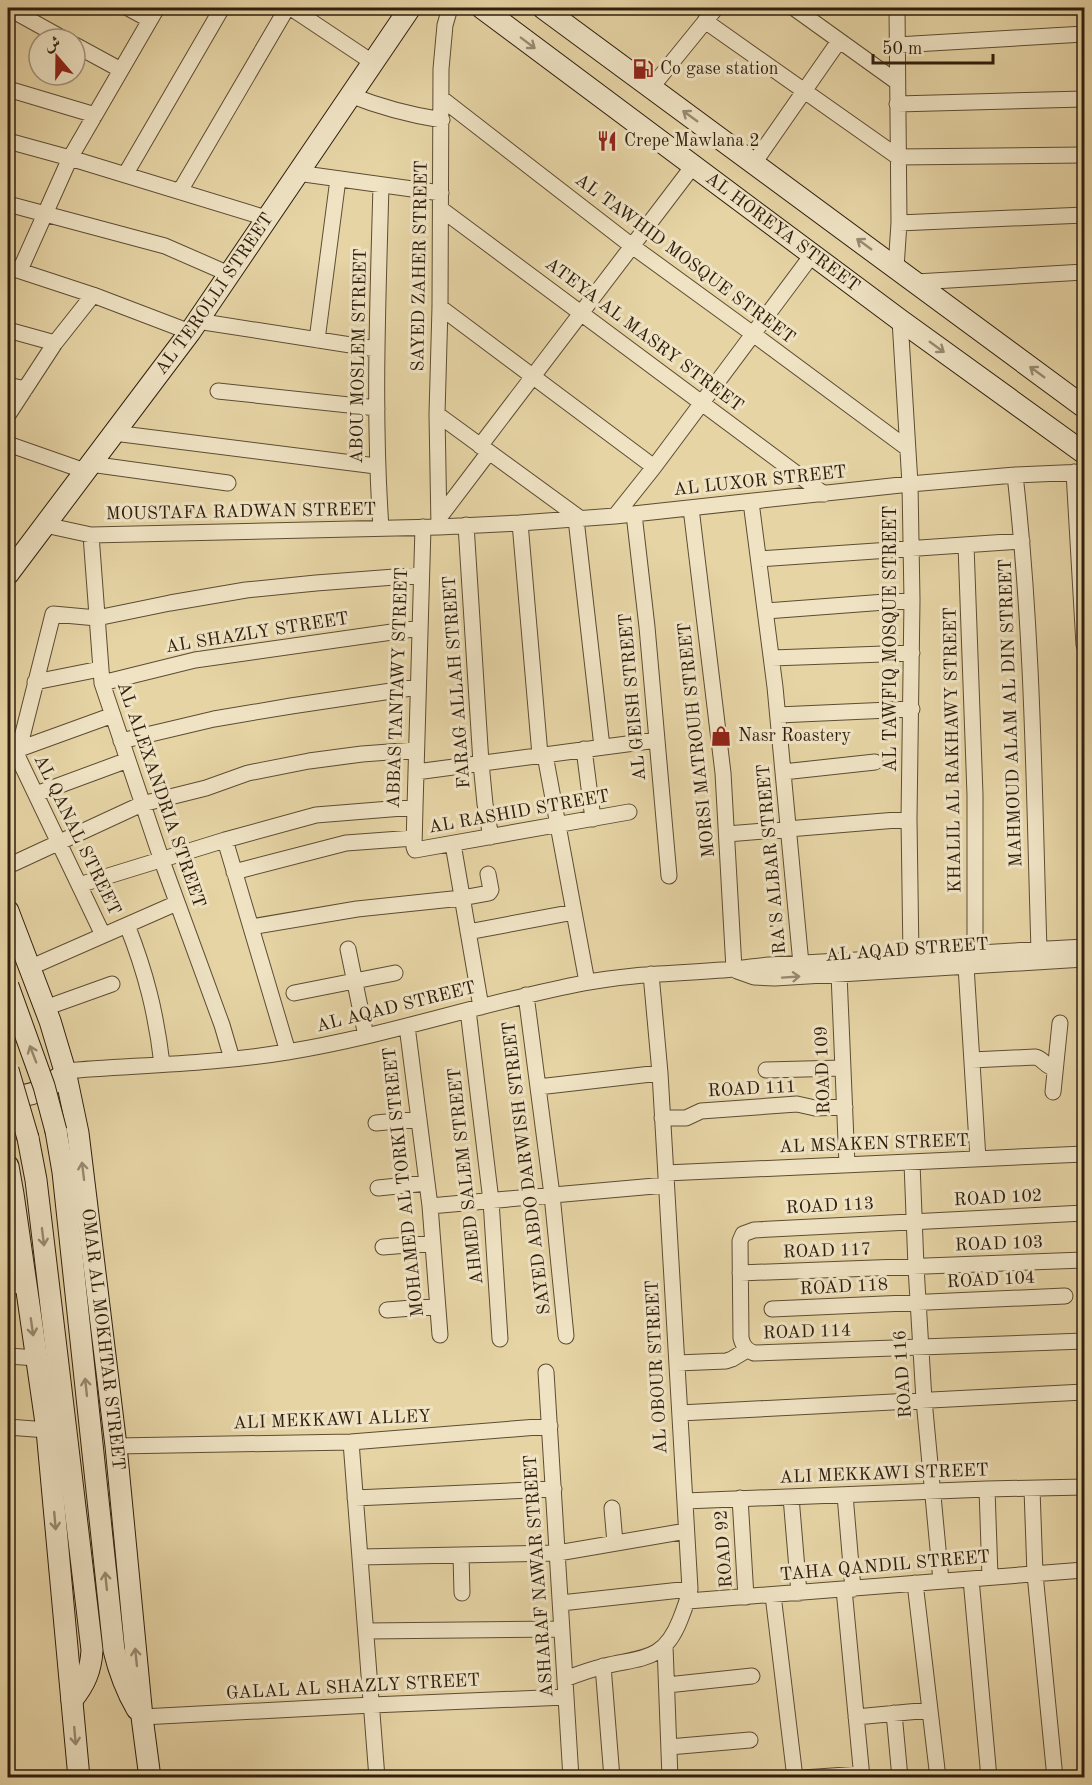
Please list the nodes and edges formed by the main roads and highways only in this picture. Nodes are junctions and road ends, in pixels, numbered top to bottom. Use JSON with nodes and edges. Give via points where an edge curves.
{"nodes":[{"id":1,"x":410,"y":8,"type":"edge"},
{"id":2,"x":482,"y":8,"type":"edge"},
{"id":3,"x":543,"y":8,"type":"edge"},
{"id":4,"x":1084,"y":407,"type":"edge"},
{"id":5,"x":1084,"y":453,"type":"edge"},
{"id":6,"x":8,"y":574,"type":"edge"},
{"id":7,"x":8,"y":911,"type":"edge"},
{"id":8,"x":8,"y":986,"type":"edge"},
{"id":9,"x":8,"y":1071,"type":"edge"},
{"id":10,"x":65,"y":1071,"type":"junction"},
{"id":11,"x":8,"y":1095,"type":"edge"},
{"id":12,"x":8,"y":1166,"type":"edge"},
{"id":13,"x":17,"y":1285,"type":"edge"},
{"id":14,"x":72,"y":1700,"type":"junction"},
{"id":15,"x":142,"y":1717,"type":"junction"},
{"id":16,"x":80,"y":1778,"type":"edge"},
{"id":17,"x":150,"y":1778,"type":"edge"}],
"edges":[{"from":1,"to":6,"type":"main road","name":"AL TEROLLI STREET","via":[[194,326]]},
{"from":2,"to":5,"type":"main road","name":"AL HOREYA STREET","one_way":true},
{"from":4,"to":3,"type":"main road","name":"AL HOREYA STREET","one_way":true},
{"from":7,"to":10,"type":"main road","name":"OMAR AL MOKHTAR STREET"},
{"from":15,"to":8,"type":"main road","one_way":true,"bridge":true,"via":[[129,1696],[114,1650],[56,1131]]},
{"from":9,"to":14,"type":"main road","one_way":true,"bridge":true,"via":[[36,1180],[92,1650],[85,1682]]},
{"from":10,"to":11,"type":"main road","via":[[36,1092]]},
{"from":15,"to":10,"type":"main road","name":"OMAR AL MOKHTAR STREET","one_way":true,"via":[[116,1446],[82,1160]]},
{"from":12,"to":13,"type":"main road"},
{"from":13,"to":14,"type":"main road","one_way":true,"via":[[36,1358],[47,1430]]},
{"from":14,"to":16,"type":"main road","one_way":true},
{"from":15,"to":17,"type":"main road","name":"OMAR AL MOKHTAR STREET"}]}
